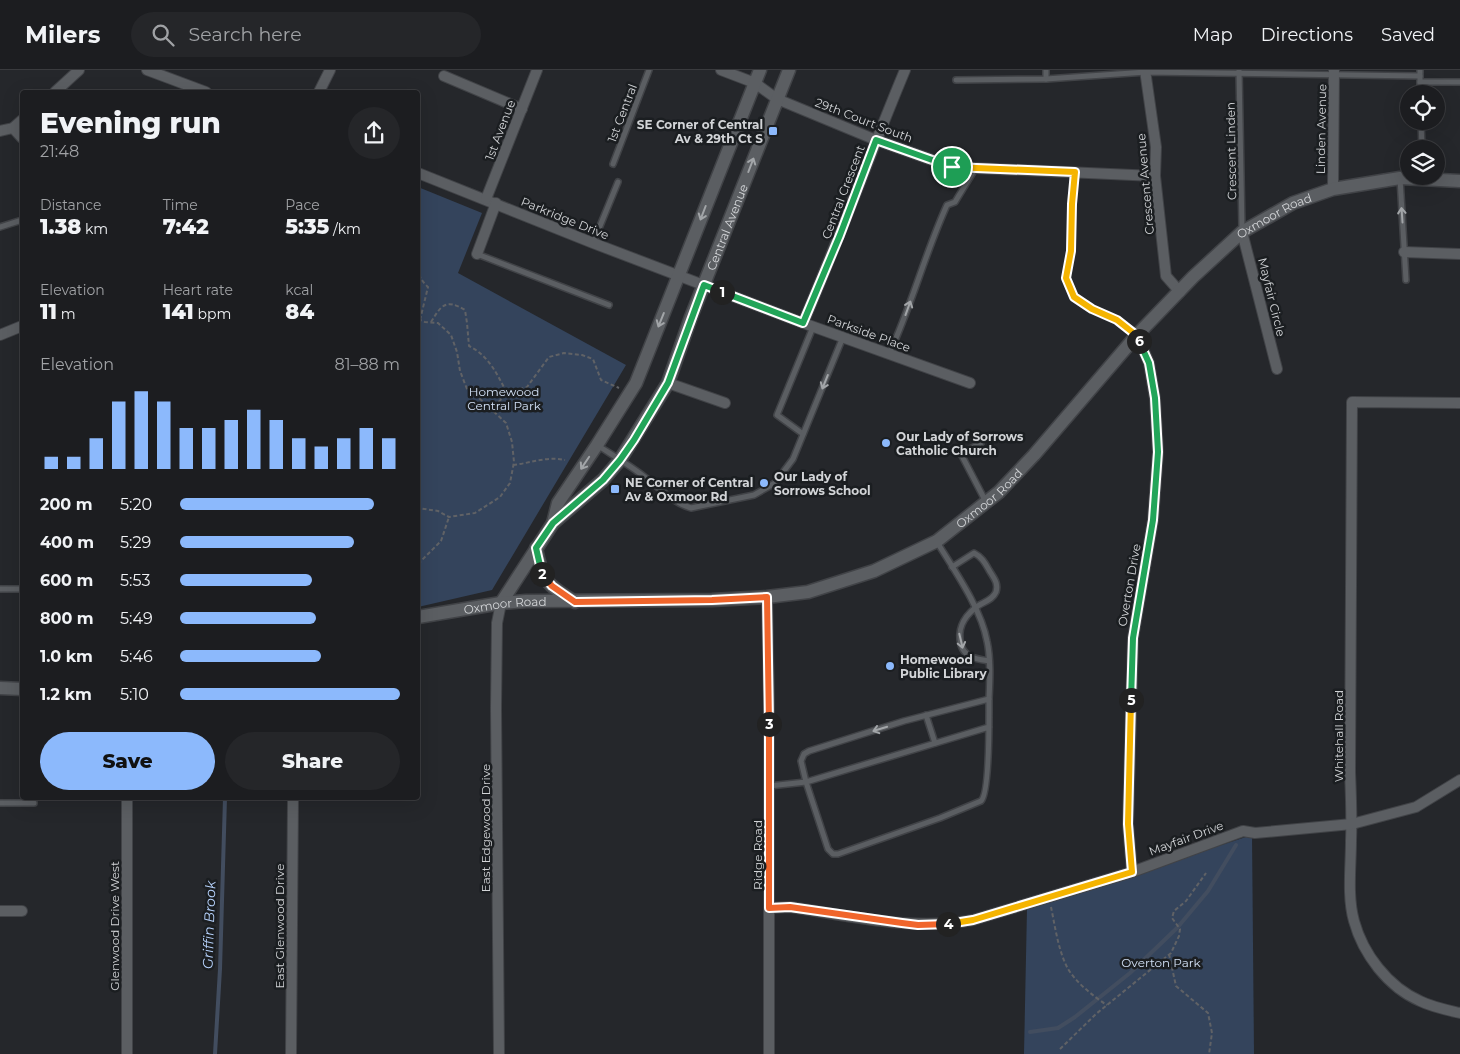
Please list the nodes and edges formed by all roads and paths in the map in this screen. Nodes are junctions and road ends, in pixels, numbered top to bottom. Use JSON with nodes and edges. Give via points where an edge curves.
{"nodes":[{"id":1,"x":79,"y":70,"type":"edge"},
{"id":2,"x":147,"y":70,"type":"edge"},
{"id":3,"x":330,"y":70,"type":"edge"},
{"id":4,"x":537,"y":70,"type":"edge"},
{"id":5,"x":649,"y":70,"type":"edge"},
{"id":6,"x":721,"y":70,"type":"edge"},
{"id":7,"x":760,"y":70,"type":"edge"},
{"id":8,"x":789,"y":70,"type":"edge"},
{"id":9,"x":905,"y":70,"type":"edge"},
{"id":10,"x":1046,"y":70,"type":"edge"},
{"id":11,"x":1146,"y":71,"type":"edge"},
{"id":12,"x":1239,"y":72,"type":"edge"},
{"id":13,"x":1334,"y":72,"type":"edge"},
{"id":14,"x":444,"y":76,"type":"dead end"},
{"id":15,"x":1420,"y":76,"type":"edge"},
{"id":16,"x":1046,"y":79,"type":"junction"},
{"id":17,"x":956,"y":80,"type":"dead end"},
{"id":18,"x":755,"y":82,"type":"junction"},
{"id":19,"x":1460,"y":82,"type":"edge"},
{"id":20,"x":57,"y":90,"type":"edge"},
{"id":21,"x":201,"y":90,"type":"edge"},
{"id":22,"x":321,"y":90,"type":"edge"},
{"id":23,"x":777,"y":99,"type":"junction"},
{"id":24,"x":522,"y":108,"type":"junction"},
{"id":25,"x":20,"y":122,"type":"edge"},
{"id":26,"x":13,"y":128,"type":"junction"},
{"id":27,"x":0,"y":131,"type":"edge"},
{"id":28,"x":20,"y":136,"type":"edge"},
{"id":29,"x":876,"y":140,"type":"junction"},
{"id":30,"x":613,"y":164,"type":"dead end"},
{"id":31,"x":976,"y":168,"type":"junction"},
{"id":32,"x":1075,"y":172,"type":"junction"},
{"id":33,"x":420,"y":174,"type":"edge"},
{"id":34,"x":1155,"y":176,"type":"junction"},
{"id":35,"x":1400,"y":178,"type":"edge"},
{"id":36,"x":1445,"y":180,"type":"edge"},
{"id":37,"x":1460,"y":181,"type":"edge"},
{"id":38,"x":618,"y":182,"type":"dead end"},
{"id":39,"x":1400,"y":185,"type":"edge"},
{"id":40,"x":1333,"y":189,"type":"junction"},
{"id":41,"x":491,"y":201,"type":"junction"},
{"id":42,"x":20,"y":221,"type":"edge"},
{"id":43,"x":0,"y":227,"type":"edge"},
{"id":44,"x":1242,"y":232,"type":"junction"},
{"id":45,"x":592,"y":243,"type":"junction"},
{"id":46,"x":1404,"y":252,"type":"junction"},
{"id":47,"x":478,"y":254,"type":"joint"},
{"id":48,"x":1460,"y":254,"type":"edge"},
{"id":49,"x":420,"y":274,"type":"edge"},
{"id":50,"x":679,"y":275,"type":"junction"},
{"id":51,"x":1406,"y":280,"type":"dead end"},
{"id":52,"x":704,"y":285,"type":"junction"},
{"id":53,"x":1180,"y":292,"type":"junction"},
{"id":54,"x":609,"y":305,"type":"dead end"},
{"id":55,"x":420,"y":316,"type":"edge"},
{"id":56,"x":420,"y":320,"type":"edge"},
{"id":57,"x":430,"y":322,"type":"junction"},
{"id":58,"x":803,"y":323,"type":"junction"},
{"id":59,"x":814,"y":326,"type":"junction"},
{"id":60,"x":20,"y":327,"type":"edge"},
{"id":61,"x":0,"y":335,"type":"edge"},
{"id":62,"x":1136,"y":335,"type":"junction"},
{"id":63,"x":843,"y":337,"type":"junction"},
{"id":64,"x":890,"y":354,"type":"junction"},
{"id":65,"x":1277,"y":369,"type":"dead end"},
{"id":66,"x":668,"y":383,"type":"junction"},
{"id":67,"x":970,"y":383,"type":"dead end"},
{"id":68,"x":620,"y":388,"type":"dead end"},
{"id":69,"x":507,"y":393,"type":"junction"},
{"id":70,"x":725,"y":403,"type":"dead end"},
{"id":71,"x":1460,"y":403,"type":"edge"},
{"id":72,"x":492,"y":409,"type":"junction"},
{"id":73,"x":804,"y":434,"type":"junction"},
{"id":74,"x":981,"y":442,"type":"dead end"},
{"id":75,"x":597,"y":445,"type":"junction"},
{"id":76,"x":565,"y":460,"type":"dead end"},
{"id":77,"x":620,"y":460,"type":"junction"},
{"id":78,"x":513,"y":465,"type":"junction"},
{"id":79,"x":986,"y":502,"type":"junction"},
{"id":80,"x":420,"y":508,"type":"edge"},
{"id":81,"x":449,"y":517,"type":"junction"},
{"id":82,"x":553,"y":523,"type":"junction"},
{"id":83,"x":937,"y":541,"type":"junction"},
{"id":84,"x":536,"y":548,"type":"junction"},
{"id":85,"x":420,"y":562,"type":"edge"},
{"id":86,"x":952,"y":567,"type":"junction"},
{"id":87,"x":0,"y":589,"type":"edge"},
{"id":88,"x":20,"y":589,"type":"edge"},
{"id":89,"x":767,"y":597,"type":"junction"},
{"id":90,"x":575,"y":602,"type":"junction"},
{"id":91,"x":501,"y":603,"type":"junction"},
{"id":92,"x":975,"y":608,"type":"junction"},
{"id":93,"x":420,"y":618,"type":"edge"},
{"id":94,"x":989,"y":661,"type":"junction"},
{"id":95,"x":0,"y":688,"type":"edge"},
{"id":96,"x":20,"y":689,"type":"edge"},
{"id":97,"x":989,"y":699,"type":"junction"},
{"id":98,"x":926,"y":715,"type":"junction"},
{"id":99,"x":989,"y":728,"type":"junction"},
{"id":100,"x":935,"y":743,"type":"junction"},
{"id":101,"x":1460,"y":780,"type":"edge"},
{"id":102,"x":806,"y":782,"type":"junction"},
{"id":103,"x":769,"y":786,"type":"junction"},
{"id":104,"x":127,"y":800,"type":"edge"},
{"id":105,"x":293,"y":800,"type":"edge"},
{"id":106,"x":0,"y":803,"type":"edge"},
{"id":107,"x":34,"y":803,"type":"dead end"},
{"id":108,"x":1352,"y":824,"type":"junction"},
{"id":109,"x":1132,"y":872,"type":"junction"},
{"id":110,"x":1206,"y":873,"type":"dead end"},
{"id":111,"x":1049,"y":897,"type":"junction"},
{"id":112,"x":769,"y":908,"type":"junction"},
{"id":113,"x":0,"y":911,"type":"edge"},
{"id":114,"x":22,"y":911,"type":"dead end"},
{"id":115,"x":1169,"y":954,"type":"junction"},
{"id":116,"x":1107,"y":1005,"type":"junction"},
{"id":117,"x":1460,"y":1013,"type":"edge"},
{"id":118,"x":1060,"y":1049,"type":"dead end"},
{"id":119,"x":127,"y":1054,"type":"edge"},
{"id":120,"x":291,"y":1054,"type":"edge"},
{"id":121,"x":499,"y":1054,"type":"edge"},
{"id":122,"x":769,"y":1054,"type":"edge"},
{"id":123,"x":1209,"y":1054,"type":"edge"}],
"edges":[{"from":1,"to":20,"type":"street"},
{"from":2,"to":21,"type":"street"},
{"from":3,"to":22,"type":"street"},
{"from":4,"to":24,"type":"street","name":"1st Avenue"},
{"from":5,"to":30,"type":"lane","name":"1st Central"},
{"from":6,"to":18,"type":"street","name":"29th Court South"},
{"from":7,"to":18,"type":"main road","name":"Central Avenue"},
{"from":8,"to":23,"type":"main road","name":"Central Avenue"},
{"from":9,"to":29,"type":"street","name":"Central Crescent"},
{"from":10,"to":16,"type":"lane"},
{"from":11,"to":12,"type":"lane"},
{"from":11,"to":16,"type":"lane"},
{"from":11,"to":34,"type":"street","name":"Crescent Avenue","via":[[1156,147]]},
{"from":12,"to":13,"type":"lane"},
{"from":12,"to":44,"type":"lane","name":"Crescent Linden"},
{"from":13,"to":15,"type":"lane"},
{"from":13,"to":40,"type":"street","name":"Linden Avenue"},
{"from":14,"to":24,"type":"street"},
{"from":15,"to":19,"type":"lane"},
{"from":16,"to":17,"type":"lane"},
{"from":18,"to":23,"type":"street","name":"29th Court South"},
{"from":18,"to":50,"type":"main road","name":"Central Avenue","one_way":true},
{"from":23,"to":29,"type":"street","name":"29th Court South"},
{"from":52,"to":23,"type":"main road","name":"Central Avenue","one_way":true},
{"from":24,"to":41,"type":"street","name":"1st Avenue"},
{"from":25,"to":26,"type":"street"},
{"from":26,"to":27,"type":"street"},
{"from":26,"to":28,"type":"street"},
{"from":29,"to":31,"type":"street","name":"29th Court South","via":[[952,167]]},
{"from":29,"to":58,"type":"street","name":"Central Crescent"},
{"from":31,"to":32,"type":"street","name":"29th Court South"},
{"from":64,"to":31,"type":"lane","one_way":true,"via":[[947,204],[955,202]]},
{"from":32,"to":34,"type":"street","name":"29th Court South"},
{"from":32,"to":62,"type":"lane","via":[[1071,251],[1066,278],[1074,297],[1117,320]]},
{"from":33,"to":41,"type":"street","name":"Parkridge Drive"},
{"from":34,"to":53,"type":"street","name":"Crescent Avenue","via":[[1166,276]]},
{"from":35,"to":40,"type":"main road","name":"Oxmoor Road"},
{"from":36,"to":37,"type":"main road","name":"Oxmoor Road"},
{"from":38,"to":45,"type":"lane"},
{"from":46,"to":39,"type":"lane","one_way":true},
{"from":40,"to":44,"type":"main road","name":"Oxmoor Road","via":[[1293,203]]},
{"from":41,"to":45,"type":"street","name":"Parkridge Drive"},
{"from":41,"to":47,"type":"street","name":"1st Avenue"},
{"from":42,"to":43,"type":"lane"},
{"from":44,"to":53,"type":"main road","name":"Oxmoor Road"},
{"from":44,"to":65,"type":"street","name":"Mayfair Circle"},
{"from":45,"to":50,"type":"street","name":"Parkridge Drive"},
{"from":46,"to":48,"type":"street"},
{"from":46,"to":51,"type":"lane"},
{"from":47,"to":54,"type":"lane"},
{"from":49,"to":55,"type":"path","via":[[428,287]]},
{"from":50,"to":52,"type":"street","name":"Parkridge Drive"},
{"from":50,"to":75,"type":"main road","name":"Central Avenue","one_way":true,"via":[[636,383]]},
{"from":52,"to":58,"type":"street","name":"Parkside Place"},
{"from":52,"to":66,"type":"main road","name":"Central Avenue"},
{"from":53,"to":62,"type":"main road","name":"Oxmoor Road"},
{"from":56,"to":57,"type":"path"},
{"from":57,"to":69,"type":"path","via":[[445,304],[465,310],[469,346],[486,358]]},
{"from":57,"to":72,"type":"path","via":[[438,323],[451,335],[467,389]]},
{"from":58,"to":59,"type":"street","name":"Parkside Place"},
{"from":59,"to":63,"type":"street","name":"Parkside Place"},
{"from":59,"to":73,"type":"lane","via":[[777,415]]},
{"from":60,"to":61,"type":"street"},
{"from":62,"to":79,"type":"main road","name":"Oxmoor Road","via":[[1034,455]]},
{"from":62,"to":109,"type":"street","name":"Overton Drive","via":[[1149,363],[1158,452],[1153,520],[1133,638],[1128,824]]},
{"from":63,"to":64,"type":"street","name":"Parkside Place"},
{"from":63,"to":73,"type":"lane","one_way":true},
{"from":64,"to":67,"type":"street","name":"Parkside Place"},
{"from":66,"to":70,"type":"street"},
{"from":66,"to":77,"type":"main road","name":"Central Avenue"},
{"from":68,"to":69,"type":"path","via":[[601,380],[593,359],[564,353],[549,357],[527,388]]},
{"from":69,"to":72,"type":"path"},
{"from":71,"to":108,"type":"street","name":"Whitehall Road","via":[[1352,402]]},
{"from":72,"to":78,"type":"path","via":[[506,423],[512,442]]},
{"from":73,"to":77,"type":"lane","via":[[793,460],[775,483],[754,495],[691,508],[666,495]]},
{"from":74,"to":79,"type":"lane","via":[[961,454]]},
{"from":75,"to":77,"type":"lane"},
{"from":75,"to":82,"type":"main road","name":"Central Avenue","one_way":true,"via":[[558,503]]},
{"from":76,"to":78,"type":"path","via":[[548,458]]},
{"from":77,"to":82,"type":"main road","name":"Central Avenue","via":[[603,480]]},
{"from":78,"to":81,"type":"path","via":[[510,483],[500,497],[475,513]]},
{"from":79,"to":83,"type":"main road","name":"Oxmoor Road"},
{"from":80,"to":81,"type":"path","via":[[438,511]]},
{"from":81,"to":85,"type":"path","via":[[441,541]]},
{"from":82,"to":84,"type":"main road","name":"Central Avenue"},
{"from":83,"to":86,"type":"lane"},
{"from":83,"to":89,"type":"main road","name":"Oxmoor Road","via":[[874,571],[808,592]]},
{"from":84,"to":90,"type":"main road","via":[[546,580]]},
{"from":84,"to":91,"type":"main road","name":"Central Avenue"},
{"from":86,"to":92,"type":"lane"},
{"from":86,"to":92,"type":"lane","via":[[974,553],[982,559],[996,581],[992,598]]},
{"from":87,"to":88,"type":"lane"},
{"from":89,"to":90,"type":"main road","name":"Oxmoor Road"},
{"from":89,"to":103,"type":"street","name":"Ridge Road"},
{"from":90,"to":91,"type":"main road","name":"Oxmoor Road"},
{"from":91,"to":93,"type":"main road","name":"Oxmoor Road"},
{"from":91,"to":121,"type":"street","name":"East Edgewood Drive","via":[[497,623],[496,708]]},
{"from":92,"to":94,"type":"lane","via":[[987,640]]},
{"from":92,"to":94,"type":"lane","one_way":true,"via":[[960,625],[962,648],[968,656]]},
{"from":94,"to":97,"type":"lane"},
{"from":95,"to":96,"type":"main road"},
{"from":97,"to":98,"type":"lane"},
{"from":97,"to":99,"type":"lane"},
{"from":98,"to":100,"type":"lane"},
{"from":98,"to":102,"type":"lane","one_way":true,"via":[[809,751],[801,761]]},
{"from":99,"to":100,"type":"lane"},
{"from":99,"to":102,"type":"lane","via":[[987,785],[981,802],[838,854],[828,849]]},
{"from":100,"to":102,"type":"lane"},
{"from":101,"to":108,"type":"street","name":"Mayfair Drive","via":[[1416,807]]},
{"from":102,"to":103,"type":"lane"},
{"from":103,"to":112,"type":"street","name":"Ridge Road"},
{"from":104,"to":119,"type":"street","name":"Glenwood Drive West"},
{"from":105,"to":120,"type":"street","name":"East Glenwood Drive"},
{"from":106,"to":107,"type":"lane"},
{"from":108,"to":109,"type":"street","name":"Mayfair Drive","via":[[1255,833],[1243,831]]},
{"from":108,"to":117,"type":"street","name":"Whitehall Road","via":[[1351,901],[1353,920],[1362,941],[1385,977],[1402,991],[1419,1001]]},
{"from":109,"to":111,"type":"street","name":"Mayfair Drive"},
{"from":110,"to":115,"type":"path","via":[[1186,901],[1174,911],[1172,918],[1180,929]]},
{"from":111,"to":112,"type":"street","name":"Mayfair Drive","via":[[973,920],[937,925],[790,907]]},
{"from":111,"to":116,"type":"path","via":[[1068,968]]},
{"from":112,"to":122,"type":"street","name":"Ridge Road"},
{"from":113,"to":114,"type":"street"},
{"from":115,"to":116,"type":"path"},
{"from":115,"to":123,"type":"path","via":[[1176,986],[1208,1013],[1212,1033]]},
{"from":116,"to":118,"type":"path"}]}
